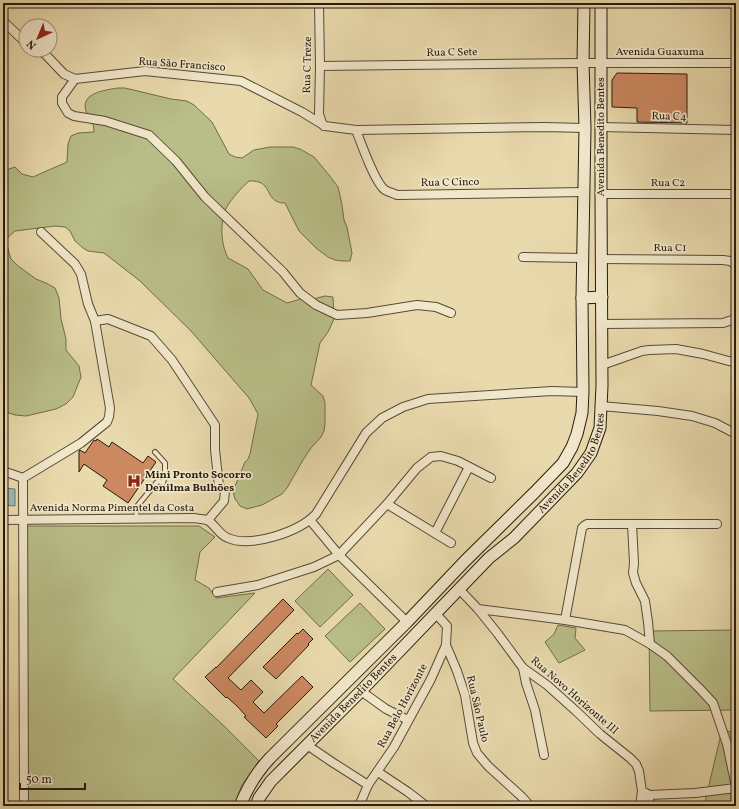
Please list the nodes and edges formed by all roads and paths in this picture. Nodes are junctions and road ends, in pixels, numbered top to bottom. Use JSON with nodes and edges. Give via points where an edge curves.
{"nodes":[{"id":1,"x":319,"y":3,"type":"edge"},
{"id":2,"x":584,"y":3,"type":"edge"},
{"id":3,"x":601,"y":3,"type":"edge"},
{"id":4,"x":3,"y":21,"type":"edge"},
{"id":5,"x":18,"y":35,"type":"edge"},
{"id":6,"x":49,"y":58,"type":"edge"},
{"id":7,"x":583,"y":63,"type":"junction"},
{"id":8,"x":601,"y":63,"type":"junction"},
{"id":9,"x":736,"y":63,"type":"edge"},
{"id":10,"x":320,"y":66,"type":"junction"},
{"id":11,"x":75,"y":79,"type":"junction"},
{"id":12,"x":325,"y":126,"type":"junction"},
{"id":13,"x":601,"y":127,"type":"junction"},
{"id":14,"x":585,"y":128,"type":"junction"},
{"id":15,"x":356,"y":130,"type":"junction"},
{"id":16,"x":736,"y":130,"type":"edge"},
{"id":17,"x":584,"y":192,"type":"junction"},
{"id":18,"x":601,"y":194,"type":"junction"},
{"id":19,"x":736,"y":194,"type":"edge"},
{"id":20,"x":41,"y":232,"type":"dead end"},
{"id":21,"x":523,"y":258,"type":"dead end"},
{"id":22,"x":582,"y":258,"type":"junction"},
{"id":23,"x":601,"y":259,"type":"junction"},
{"id":24,"x":736,"y":265,"type":"edge"},
{"id":25,"x":602,"y":297,"type":"junction"},
{"id":26,"x":582,"y":298,"type":"junction"},
{"id":27,"x":451,"y":313,"type":"dead end"},
{"id":28,"x":736,"y":317,"type":"edge"},
{"id":29,"x":95,"y":321,"type":"junction"},
{"id":30,"x":602,"y":324,"type":"junction"},
{"id":31,"x":736,"y":363,"type":"edge"},
{"id":32,"x":602,"y":365,"type":"junction"},
{"id":33,"x":583,"y":392,"type":"junction"},
{"id":34,"x":601,"y":406,"type":"junction"},
{"id":35,"x":736,"y":434,"type":"edge"},
{"id":36,"x":155,"y":452,"type":"dead end"},
{"id":37,"x":469,"y":467,"type":"junction"},
{"id":38,"x":3,"y":471,"type":"edge"},
{"id":39,"x":23,"y":478,"type":"junction"},
{"id":40,"x":491,"y":478,"type":"dead end"},
{"id":41,"x":388,"y":504,"type":"junction"},
{"id":42,"x":137,"y":518,"type":"junction"},
{"id":43,"x":22,"y":519,"type":"junction"},
{"id":44,"x":3,"y":520,"type":"edge"},
{"id":45,"x":208,"y":520,"type":"junction"},
{"id":46,"x":310,"y":520,"type":"junction"},
{"id":47,"x":632,"y":524,"type":"junction"},
{"id":48,"x":717,"y":524,"type":"dead end"},
{"id":49,"x":435,"y":533,"type":"junction"},
{"id":50,"x":451,"y":543,"type":"dead end"},
{"id":51,"x":478,"y":548,"type":"junction"},
{"id":52,"x":339,"y":555,"type":"junction"},
{"id":53,"x":489,"y":558,"type":"junction"},
{"id":54,"x":459,"y":589,"type":"junction"},
{"id":55,"x":218,"y":592,"type":"dead end"},
{"id":56,"x":478,"y":609,"type":"junction"},
{"id":57,"x":436,"y":614,"type":"junction"},
{"id":58,"x":565,"y":620,"type":"junction"},
{"id":59,"x":407,"y":622,"type":"junction"},
{"id":60,"x":650,"y":644,"type":"junction"},
{"id":61,"x":446,"y":645,"type":"junction"},
{"id":62,"x":523,"y":668,"type":"junction"},
{"id":63,"x":361,"y":691,"type":"junction"},
{"id":64,"x":408,"y":720,"type":"junction"},
{"id":65,"x":307,"y":745,"type":"junction"},
{"id":66,"x":544,"y":754,"type":"dead end"},
{"id":67,"x":378,"y":772,"type":"junction"},
{"id":68,"x":368,"y":785,"type":"junction"},
{"id":69,"x":736,"y":787,"type":"edge"},
{"id":70,"x":646,"y":793,"type":"junction"},
{"id":71,"x":24,"y":806,"type":"edge"},
{"id":72,"x":240,"y":806,"type":"edge"},
{"id":73,"x":256,"y":806,"type":"edge"},
{"id":74,"x":359,"y":806,"type":"edge"},
{"id":75,"x":426,"y":806,"type":"edge"},
{"id":76,"x":530,"y":806,"type":"edge"},
{"id":77,"x":640,"y":806,"type":"edge"},
{"id":78,"x":651,"y":806,"type":"edge"}],
"edges":[{"from":1,"to":10,"type":"street","name":"Rua C Treze"},
{"from":2,"to":7,"type":"street","name":"Avenida Benedito Bentes"},
{"from":3,"to":8,"type":"street","name":"Avenida Benedito Bentes"},
{"from":4,"to":5,"type":"street"},
{"from":6,"to":11,"type":"street","via":[[64,74]]},
{"from":7,"to":8,"type":"street","name":"Avenida Guaxuma"},
{"from":7,"to":10,"type":"street","name":"Rua C Sete"},
{"from":7,"to":14,"type":"street","name":"Avenida Benedito Bentes"},
{"from":8,"to":9,"type":"street","name":"Avenida Guaxuma"},
{"from":8,"to":13,"type":"street","name":"Avenida Benedito Bentes"},
{"from":10,"to":12,"type":"street","name":"Rua C Treze","via":[[318,114]]},
{"from":11,"to":12,"type":"street","name":"Rua São Francisco","via":[[145,71],[241,81]]},
{"from":11,"to":27,"type":"street","via":[[62,97],[62,103],[68,113],[105,121],[148,135],[176,161],[205,197],[283,272],[300,293],[316,305],[337,315],[417,305],[436,307]]},
{"from":12,"to":15,"type":"street"},
{"from":13,"to":16,"type":"street","name":"Rua C4"},
{"from":13,"to":18,"type":"street","name":"Avenida Benedito Bentes"},
{"from":14,"to":15,"type":"street"},
{"from":14,"to":17,"type":"street","name":"Avenida Benedito Bentes"},
{"from":15,"to":17,"type":"street","name":"Rua C Cinco","via":[[370,166],[381,185],[397,195]]},
{"from":17,"to":22,"type":"street","name":"Avenida Benedito Bentes"},
{"from":18,"to":19,"type":"street","name":"Rua C2"},
{"from":18,"to":23,"type":"street","name":"Avenida Benedito Bentes"},
{"from":20,"to":29,"type":"street","via":[[75,264],[81,274]]},
{"from":21,"to":22,"type":"street"},
{"from":22,"to":26,"type":"street","name":"Avenida Benedito Bentes"},
{"from":23,"to":24,"type":"street","name":"Rua C1","via":[[723,260]]},
{"from":23,"to":25,"type":"street","name":"Avenida Benedito Bentes"},
{"from":25,"to":26,"type":"street"},
{"from":25,"to":30,"type":"street","name":"Avenida Benedito Bentes"},
{"from":26,"to":33,"type":"street","name":"Avenida Benedito Bentes"},
{"from":28,"to":30,"type":"street","via":[[723,323]]},
{"from":29,"to":39,"type":"street","via":[[108,389],[110,417],[81,443]]},
{"from":29,"to":45,"type":"street","via":[[108,319],[151,336],[172,360],[215,426],[219,486],[225,491],[224,501]]},
{"from":30,"to":32,"type":"street","name":"Avenida Benedito Bentes"},
{"from":31,"to":32,"type":"street","via":[[676,349],[642,351]]},
{"from":32,"to":34,"type":"street","name":"Avenida Benedito Bentes"},
{"from":33,"to":46,"type":"street","name":"Avenida Norma Pimentel da Costa","via":[[552,391],[428,399],[403,407],[382,418],[366,433]]},
{"from":33,"to":51,"type":"street","name":"Avenida Benedito Bentes","via":[[577,434],[562,463]]},
{"from":34,"to":35,"type":"street","via":[[692,416],[715,423]]},
{"from":34,"to":53,"type":"street","name":"Avenida Benedito Bentes","via":[[600,428],[591,453],[577,473],[514,538]]},
{"from":36,"to":42,"type":"lane","via":[[165,463],[163,484],[158,482],[138,505]]},
{"from":37,"to":40,"type":"street"},
{"from":37,"to":41,"type":"street","via":[[441,456],[430,457],[417,468]]},
{"from":37,"to":49,"type":"street"},
{"from":38,"to":39,"type":"street"},
{"from":39,"to":43,"type":"street"},
{"from":41,"to":49,"type":"street"},
{"from":41,"to":52,"type":"street"},
{"from":42,"to":43,"type":"street","name":"Avenida Norma Pimentel da Costa"},
{"from":42,"to":45,"type":"street","name":"Avenida Norma Pimentel da Costa"},
{"from":43,"to":44,"type":"street","name":"Avenida Norma Pimentel da Costa"},
{"from":43,"to":71,"type":"street"},
{"from":45,"to":46,"type":"street","name":"Avenida Norma Pimentel da Costa","via":[[225,537],[236,541],[254,541],[288,532]]},
{"from":46,"to":52,"type":"street"},
{"from":47,"to":48,"type":"street"},
{"from":47,"to":58,"type":"street","via":[[587,524],[582,528]]},
{"from":47,"to":60,"type":"street","via":[[633,573],[645,601]]},
{"from":49,"to":50,"type":"street"},
{"from":51,"to":53,"type":"street"},
{"from":51,"to":59,"type":"street","name":"Avenida Benedito Bentes"},
{"from":52,"to":55,"type":"street","via":[[314,567],[258,585]]},
{"from":52,"to":59,"type":"street"},
{"from":53,"to":54,"type":"street","name":"Avenida Benedito Bentes"},
{"from":54,"to":56,"type":"street","name":"Rua Novo Horizonte III"},
{"from":54,"to":57,"type":"street","name":"Avenida Benedito Bentes"},
{"from":56,"to":58,"type":"street"},
{"from":56,"to":62,"type":"street","name":"Rua Novo Horizonte III"},
{"from":57,"to":61,"type":"street","name":"Rua Belo Horizonte","via":[[447,626]]},
{"from":57,"to":63,"type":"street","name":"Avenida Benedito Bentes"},
{"from":58,"to":60,"type":"street","via":[[625,630]]},
{"from":59,"to":72,"type":"street","name":"Avenida Benedito Bentes","via":[[270,758],[252,781]]},
{"from":60,"to":69,"type":"street","via":[[667,656],[713,703],[727,744]]},
{"from":61,"to":64,"type":"street","name":"Rua Belo Horizonte"},
{"from":61,"to":76,"type":"street","name":"Rua São Paulo","via":[[465,696],[477,753]]},
{"from":62,"to":66,"type":"street"},
{"from":62,"to":70,"type":"street","name":"Rua Novo Horizonte III","via":[[547,685],[636,764]]},
{"from":63,"to":64,"type":"street","via":[[386,709]]},
{"from":63,"to":65,"type":"street","name":"Avenida Benedito Bentes"},
{"from":64,"to":67,"type":"street","name":"Rua Belo Horizonte"},
{"from":65,"to":68,"type":"street"},
{"from":65,"to":73,"type":"street","name":"Avenida Benedito Bentes","via":[[271,781]]},
{"from":67,"to":68,"type":"street","name":"Rua Belo Horizonte"},
{"from":67,"to":75,"type":"street"},
{"from":68,"to":74,"type":"street","name":"Rua Belo Horizonte"},
{"from":69,"to":70,"type":"street","via":[[695,793]]},
{"from":70,"to":77,"type":"street","name":"Rua Novo Horizonte III"},
{"from":70,"to":78,"type":"street"}]}
